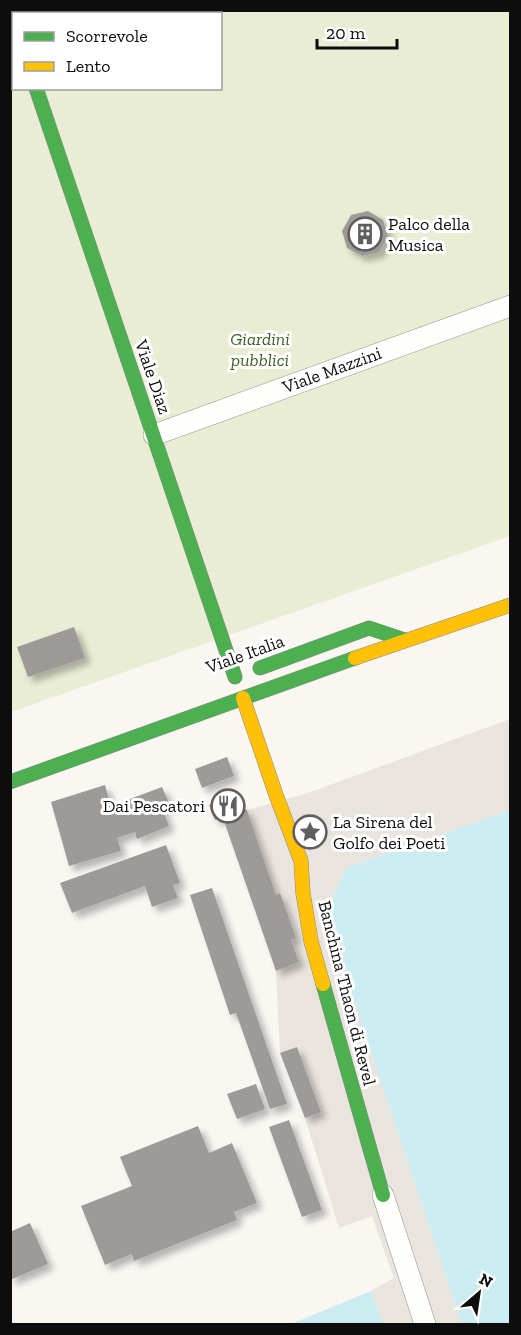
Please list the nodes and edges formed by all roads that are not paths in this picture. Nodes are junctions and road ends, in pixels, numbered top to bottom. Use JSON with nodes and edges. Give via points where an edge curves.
{"nodes":[{"id":1,"x":37,"y":90,"type":"edge"},
{"id":2,"x":510,"y":306,"type":"edge"},
{"id":3,"x":154,"y":435,"type":"junction"},
{"id":4,"x":510,"y":605,"type":"edge"},
{"id":5,"x":405,"y":640,"type":"junction"},
{"id":6,"x":230,"y":679,"type":"joint"},
{"id":7,"x":243,"y":698,"type":"junction"},
{"id":8,"x":123,"y":729,"type":"dead end"},
{"id":9,"x":111,"y":746,"type":"junction"},
{"id":10,"x":10,"y":782,"type":"edge"},
{"id":11,"x":383,"y":1195,"type":"joint"},
{"id":12,"x":426,"y":1324,"type":"edge"}],
"edges":[{"from":1,"to":3,"type":"street","name":"Viale Diaz"},
{"from":2,"to":3,"type":"street","name":"Viale Mazzini"},
{"from":3,"to":6,"type":"street","name":"Viale Diaz"},
{"from":4,"to":5,"type":"street"},
{"from":5,"to":6,"type":"street","name":"Viale Italia","via":[[369,628]]},
{"from":5,"to":7,"type":"street"},
{"from":7,"to":9,"type":"street"},
{"from":7,"to":11,"type":"street","name":"Banchina Thaon di Revel","via":[[301,861],[311,940]]},
{"from":8,"to":9,"type":"street"},
{"from":9,"to":10,"type":"street"},
{"from":11,"to":12,"type":"street"}]}
